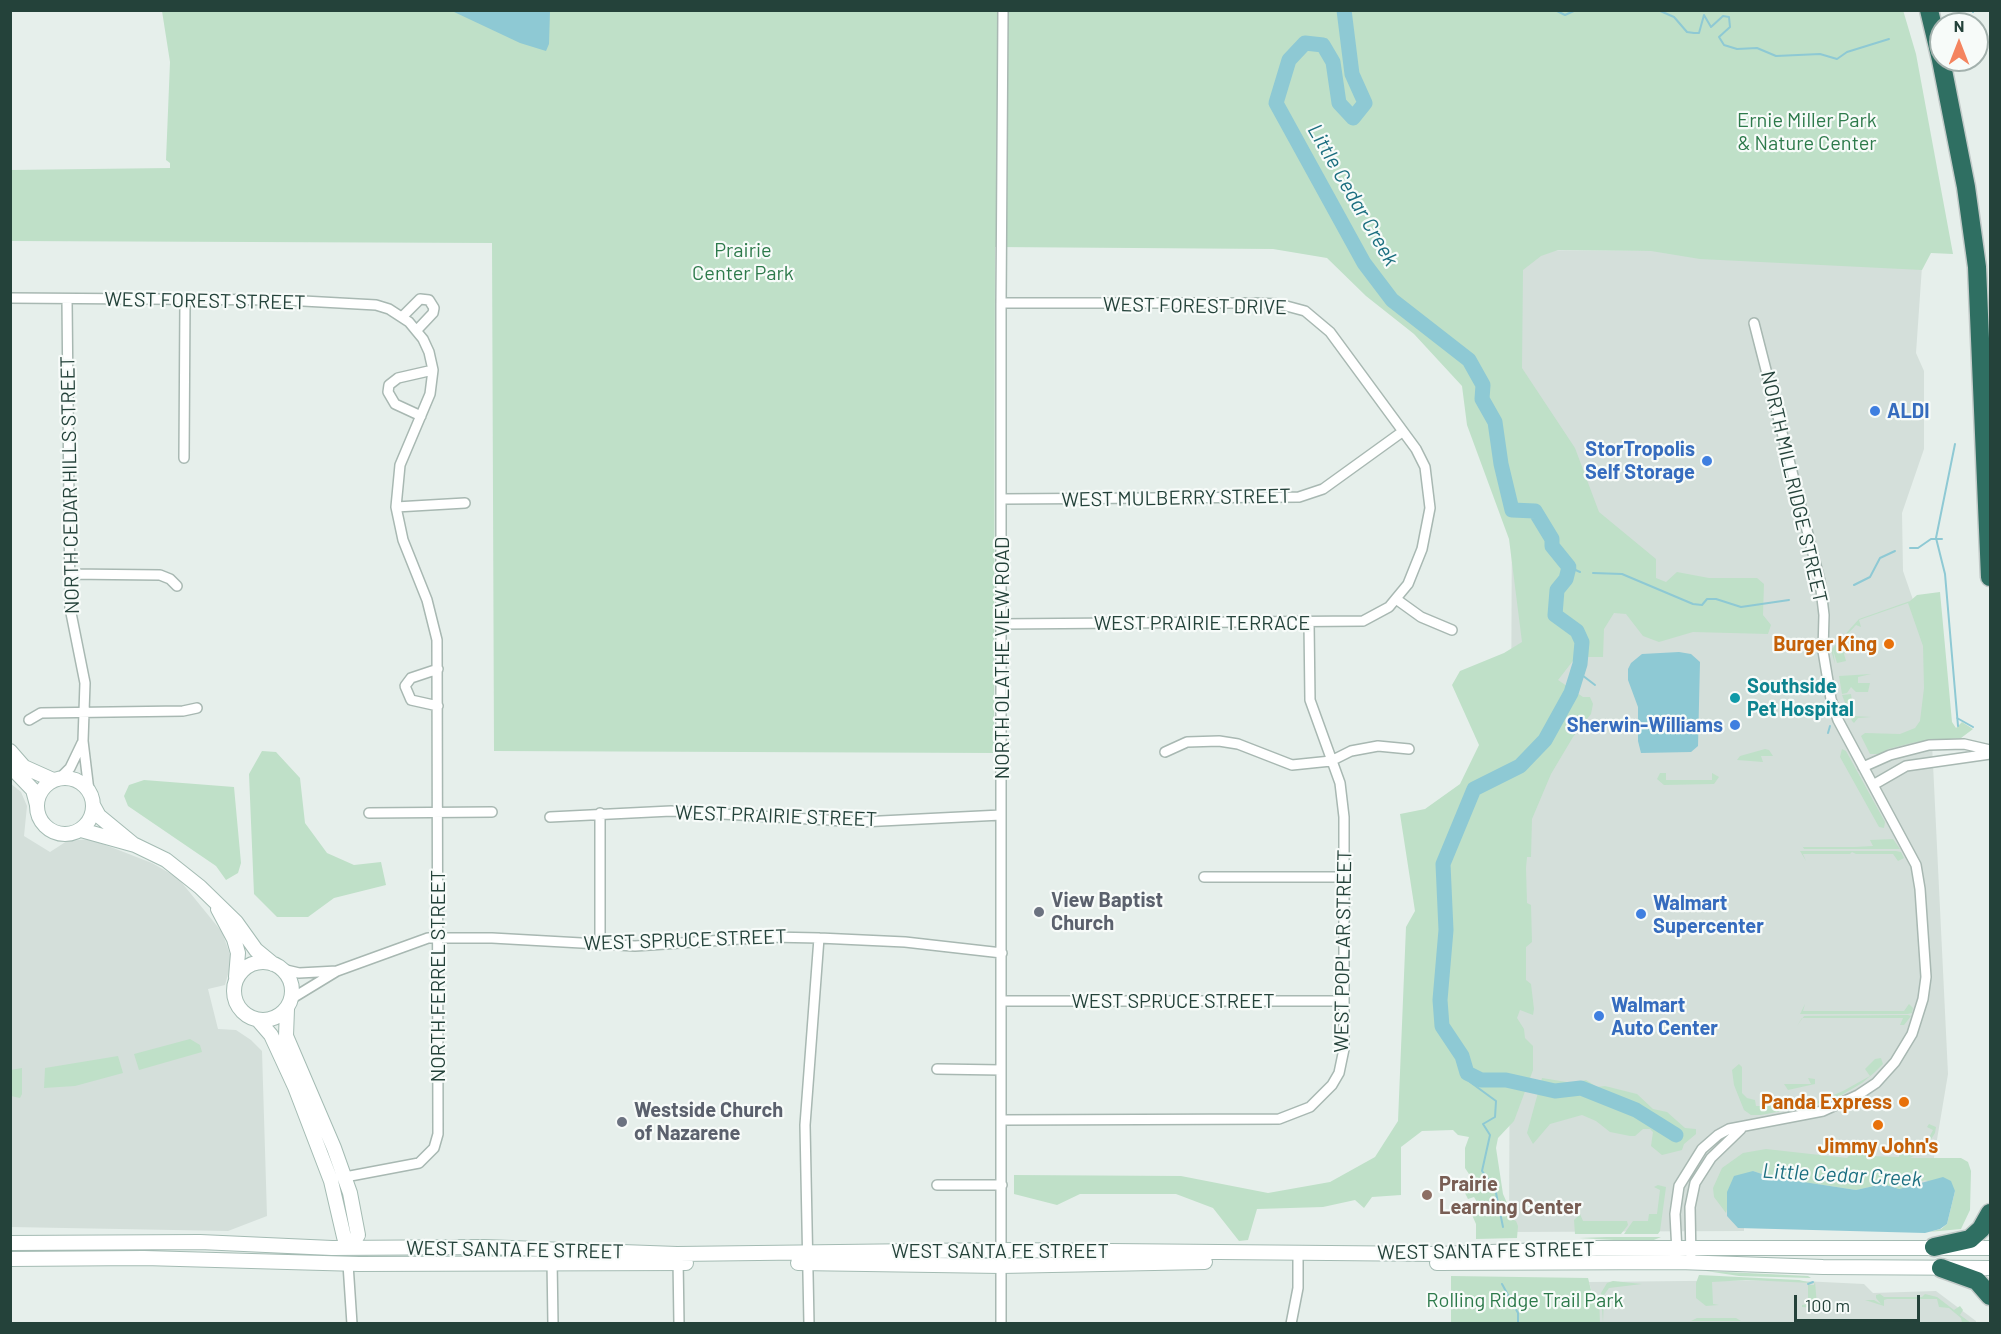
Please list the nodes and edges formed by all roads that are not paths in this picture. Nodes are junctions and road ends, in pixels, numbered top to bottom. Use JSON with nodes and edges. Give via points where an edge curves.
{"nodes":[{"id":1,"x":1003,"y":10,"type":"edge"},
{"id":2,"x":1943,"y":72,"type":"edge"},
{"id":3,"x":10,"y":298,"type":"edge"},
{"id":4,"x":67,"y":299,"type":"junction"},
{"id":5,"x":185,"y":300,"type":"junction"},
{"id":6,"x":1001,"y":303,"type":"junction"},
{"id":7,"x":400,"y":315,"type":"junction"},
{"id":8,"x":1754,"y":323,"type":"dead end"},
{"id":9,"x":417,"y":330,"type":"junction"},
{"id":10,"x":433,"y":370,"type":"junction"},
{"id":11,"x":421,"y":416,"type":"junction"},
{"id":12,"x":1402,"y":432,"type":"junction"},
{"id":13,"x":184,"y":458,"type":"dead end"},
{"id":14,"x":1002,"y":499,"type":"junction"},
{"id":15,"x":465,"y":503,"type":"dead end"},
{"id":16,"x":396,"y":507,"type":"junction"},
{"id":17,"x":68,"y":574,"type":"junction"},
{"id":18,"x":1990,"y":577,"type":"edge"},
{"id":19,"x":177,"y":586,"type":"dead end"},
{"id":20,"x":1396,"y":599,"type":"junction"},
{"id":21,"x":1309,"y":622,"type":"junction"},
{"id":22,"x":1001,"y":624,"type":"junction"},
{"id":23,"x":1452,"y":630,"type":"dead end"},
{"id":24,"x":438,"y":669,"type":"junction"},
{"id":25,"x":438,"y":706,"type":"junction"},
{"id":26,"x":197,"y":708,"type":"dead end"},
{"id":27,"x":85,"y":712,"type":"junction"},
{"id":28,"x":28,"y":720,"type":"dead end"},
{"id":29,"x":83,"y":741,"type":"junction"},
{"id":30,"x":1409,"y":749,"type":"dead end"},
{"id":31,"x":10,"y":752,"type":"edge"},
{"id":32,"x":1165,"y":752,"type":"dead end"},
{"id":33,"x":1990,"y":752,"type":"edge"},
{"id":34,"x":1331,"y":761,"type":"junction"},
{"id":35,"x":10,"y":766,"type":"edge"},
{"id":36,"x":1863,"y":767,"type":"junction"},
{"id":37,"x":57,"y":779,"type":"junction"},
{"id":38,"x":1874,"y":785,"type":"junction"},
{"id":39,"x":89,"y":790,"type":"junction"},
{"id":40,"x":93,"y":805,"type":"junction"},
{"id":41,"x":37,"y":806,"type":"junction"},
{"id":42,"x":438,"y":812,"type":"junction"},
{"id":43,"x":492,"y":812,"type":"dead end"},
{"id":44,"x":369,"y":813,"type":"dead end"},
{"id":45,"x":600,"y":813,"type":"junction"},
{"id":46,"x":1001,"y":814,"type":"junction"},
{"id":47,"x":550,"y":817,"type":"dead end"},
{"id":48,"x":81,"y":830,"type":"junction"},
{"id":49,"x":135,"y":845,"type":"junction"},
{"id":50,"x":1204,"y":877,"type":"dead end"},
{"id":51,"x":1344,"y":877,"type":"junction"},
{"id":52,"x":216,"y":904,"type":"junction"},
{"id":53,"x":439,"y":938,"type":"junction"},
{"id":54,"x":819,"y":938,"type":"junction"},
{"id":55,"x":600,"y":945,"type":"junction"},
{"id":56,"x":1002,"y":953,"type":"junction"},
{"id":57,"x":277,"y":966,"type":"junction"},
{"id":58,"x":337,"y":971,"type":"junction"},
{"id":59,"x":236,"y":979,"type":"junction"},
{"id":60,"x":1002,"y":1001,"type":"junction"},
{"id":61,"x":1344,"y":1001,"type":"junction"},
{"id":62,"x":289,"y":1004,"type":"junction"},
{"id":63,"x":258,"y":1020,"type":"junction"},
{"id":64,"x":937,"y":1069,"type":"dead end"},
{"id":65,"x":1001,"y":1070,"type":"junction"},
{"id":66,"x":1001,"y":1120,"type":"junction"},
{"id":67,"x":1741,"y":1129,"type":"junction"},
{"id":68,"x":345,"y":1177,"type":"junction"},
{"id":69,"x":937,"y":1185,"type":"dead end"},
{"id":70,"x":1002,"y":1185,"type":"junction"},
{"id":71,"x":1990,"y":1213,"type":"edge"},
{"id":72,"x":10,"y":1243,"type":"edge"},
{"id":73,"x":349,"y":1247,"type":"junction"},
{"id":74,"x":1934,"y":1247,"type":"junction"},
{"id":75,"x":1990,"y":1248,"type":"edge"},
{"id":76,"x":1001,"y":1250,"type":"junction"},
{"id":77,"x":1684,"y":1255,"type":"junction"},
{"id":78,"x":552,"y":1256,"type":"junction"},
{"id":79,"x":808,"y":1258,"type":"junction"},
{"id":80,"x":1298,"y":1258,"type":"junction"},
{"id":81,"x":10,"y":1259,"type":"edge"},
{"id":82,"x":677,"y":1259,"type":"junction"},
{"id":83,"x":348,"y":1263,"type":"junction"},
{"id":84,"x":1001,"y":1266,"type":"junction"},
{"id":85,"x":1941,"y":1268,"type":"junction"},
{"id":86,"x":1990,"y":1268,"type":"edge"},
{"id":87,"x":1990,"y":1296,"type":"edge"},
{"id":88,"x":352,"y":1323,"type":"edge"},
{"id":89,"x":553,"y":1323,"type":"edge"},
{"id":90,"x":679,"y":1323,"type":"edge"},
{"id":91,"x":809,"y":1323,"type":"edge"},
{"id":92,"x":1001,"y":1323,"type":"edge"},
{"id":93,"x":1291,"y":1323,"type":"edge"}],
"edges":[{"from":1,"to":6,"type":"street","name":"NORTH OLATHE VIEW ROAD"},
{"from":2,"to":18,"type":"highway","via":[[1977,267]]},
{"from":3,"to":4,"type":"street","name":"WEST FOREST STREET"},
{"from":4,"to":5,"type":"street","name":"WEST FOREST STREET"},
{"from":4,"to":17,"type":"street","name":"NORTH CEDAR HILLS STREET"},
{"from":5,"to":7,"type":"street","name":"WEST FOREST STREET","via":[[364,304]]},
{"from":5,"to":13,"type":"street"},
{"from":6,"to":12,"type":"street","name":"WEST FOREST DRIVE","via":[[1254,303],[1293,307],[1330,332]]},
{"from":6,"to":14,"type":"street","name":"NORTH OLATHE VIEW ROAD"},
{"from":7,"to":9,"type":"street","name":"NORTH FERREL STREET"},
{"from":7,"to":9,"type":"street","via":[[420,299],[429,300],[433,313]]},
{"from":8,"to":36,"type":"street","name":"NORTH MILLRIDGE STREET","via":[[1820,581],[1823,651],[1831,699]]},
{"from":9,"to":10,"type":"street","name":"NORTH FERREL STREET"},
{"from":10,"to":11,"type":"street","name":"NORTH FERREL STREET","via":[[430,394]]},
{"from":10,"to":11,"type":"street","via":[[398,378],[389,386],[395,404]]},
{"from":11,"to":16,"type":"street","name":"NORTH FERREL STREET","via":[[400,465]]},
{"from":12,"to":14,"type":"street","name":"WEST MULBERRY STREET","via":[[1323,489],[1299,497]]},
{"from":12,"to":20,"type":"street","name":"WEST PRAIRIE TERRACE","via":[[1425,467],[1431,508],[1414,573]]},
{"from":14,"to":22,"type":"street","name":"NORTH OLATHE VIEW ROAD"},
{"from":15,"to":16,"type":"street"},
{"from":16,"to":24,"type":"street","name":"NORTH FERREL STREET","via":[[403,540],[433,620]]},
{"from":17,"to":19,"type":"street","via":[[160,575]]},
{"from":17,"to":27,"type":"street","name":"NORTH CEDAR HILLS STREET","via":[[70,608],[85,682]]},
{"from":20,"to":21,"type":"street","name":"WEST PRAIRIE TERRACE","via":[[1382,612],[1363,621]]},
{"from":20,"to":23,"type":"street","via":[[1421,617]]},
{"from":21,"to":22,"type":"street","name":"WEST PRAIRIE TERRACE"},
{"from":21,"to":34,"type":"street","name":"WEST POPLAR STREET","via":[[1310,700]]},
{"from":22,"to":46,"type":"street","name":"NORTH OLATHE VIEW ROAD"},
{"from":24,"to":25,"type":"street","name":"NORTH FERREL STREET"},
{"from":24,"to":25,"type":"street","via":[[411,678],[405,686],[411,700]]},
{"from":25,"to":42,"type":"street","name":"NORTH FERREL STREET"},
{"from":26,"to":27,"type":"street"},
{"from":27,"to":28,"type":"street","via":[[41,712]]},
{"from":27,"to":29,"type":"street","name":"NORTH CEDAR HILLS STREET"},
{"from":29,"to":37,"type":"street","name":"NORTH CEDAR HILLS STREET","via":[[70,768]]},
{"from":29,"to":39,"type":"street","name":"NORTH CEDAR HILLS STREET"},
{"from":30,"to":34,"type":"street","via":[[1363,748]]},
{"from":31,"to":37,"type":"street","via":[[24,767]]},
{"from":32,"to":34,"type":"street","via":[[1188,742],[1219,741],[1238,744],[1292,765]]},
{"from":33,"to":36,"type":"street","via":[[1964,744],[1929,745]]},
{"from":33,"to":38,"type":"street","via":[[1906,766]]},
{"from":34,"to":51,"type":"street","name":"WEST POPLAR STREET","via":[[1340,783],[1343,806]]},
{"from":35,"to":41,"type":"street","via":[[33,790]]},
{"from":36,"to":38,"type":"street","name":"NORTH MILLRIDGE STREET"},
{"from":37,"to":39,"type":"street","via":[[76,780]]},
{"from":37,"to":41,"type":"street","via":[[41,791]]},
{"from":38,"to":67,"type":"street","name":"NORTH MILLRIDGE STREET","via":[[1908,846],[1918,877],[1926,977],[1914,1030],[1895,1062],[1876,1083],[1858,1095],[1822,1111]]},
{"from":39,"to":40,"type":"street"},
{"from":40,"to":48,"type":"street","via":[[88,823]]},
{"from":40,"to":49,"type":"street","via":[[99,816]]},
{"from":41,"to":48,"type":"street","via":[[41,821],[55,832],[72,834]]},
{"from":42,"to":43,"type":"street"},
{"from":42,"to":44,"type":"street"},
{"from":42,"to":53,"type":"street","name":"NORTH FERREL STREET"},
{"from":45,"to":46,"type":"street","name":"WEST PRAIRIE STREET","via":[[681,811],[861,822]]},
{"from":45,"to":47,"type":"street","name":"WEST PRAIRIE STREET"},
{"from":45,"to":55,"type":"street"},
{"from":46,"to":56,"type":"street","name":"NORTH OLATHE VIEW ROAD"},
{"from":48,"to":49,"type":"street"},
{"from":49,"to":52,"type":"street","via":[[172,864]]},
{"from":50,"to":51,"type":"street"},
{"from":51,"to":61,"type":"street","name":"WEST POPLAR STREET"},
{"from":52,"to":57,"type":"street","via":[[236,922],[256,950]]},
{"from":52,"to":59,"type":"street","via":[[238,953]]},
{"from":53,"to":55,"type":"street","name":"WEST SPRUCE STREET"},
{"from":53,"to":58,"type":"street","name":"WEST SPRUCE STREET","via":[[417,940]]},
{"from":53,"to":68,"type":"street","name":"NORTH FERREL STREET","via":[[438,1134],[434,1148],[419,1163]]},
{"from":54,"to":55,"type":"street","name":"WEST SPRUCE STREET"},
{"from":54,"to":56,"type":"street","name":"WEST SPRUCE STREET","via":[[905,942]]},
{"from":54,"to":79,"type":"street","via":[[805,1125]]},
{"from":56,"to":60,"type":"street","name":"NORTH OLATHE VIEW ROAD"},
{"from":57,"to":58,"type":"street","name":"WEST SPRUCE STREET","via":[[299,973]]},
{"from":57,"to":59,"type":"street","via":[[264,962],[247,966]]},
{"from":57,"to":62,"type":"street","via":[[291,983]]},
{"from":58,"to":62,"type":"street","name":"WEST SPRUCE STREET"},
{"from":59,"to":63,"type":"street","via":[[233,990],[238,1007],[243,1014]]},
{"from":60,"to":61,"type":"street","name":"WEST SPRUCE STREET"},
{"from":60,"to":65,"type":"street","name":"NORTH OLATHE VIEW ROAD"},
{"from":61,"to":66,"type":"street","name":"WEST POPLAR STREET","via":[[1344,1049],[1339,1072],[1316,1103],[1288,1118]]},
{"from":62,"to":63,"type":"street","via":[[274,1018]]},
{"from":62,"to":68,"type":"street","via":[[286,1036]]},
{"from":63,"to":73,"type":"street","via":[[271,1035],[295,1087],[331,1181]]},
{"from":64,"to":65,"type":"street"},
{"from":65,"to":66,"type":"street","name":"NORTH OLATHE VIEW ROAD"},
{"from":66,"to":70,"type":"street","name":"NORTH OLATHE VIEW ROAD"},
{"from":67,"to":77,"type":"street","via":[[1711,1158],[1695,1184]]},
{"from":67,"to":77,"type":"street","name":"NORTH MILLRIDGE STREET","via":[[1729,1129],[1702,1149],[1679,1186]]},
{"from":68,"to":73,"type":"street","via":[[358,1235]]},
{"from":69,"to":70,"type":"street"},
{"from":70,"to":76,"type":"street","name":"NORTH OLATHE VIEW ROAD"},
{"from":71,"to":74,"type":"highway","via":[[1970,1239]]},
{"from":72,"to":73,"type":"street","name":"WEST SANTA FE STREET","via":[[200,1242]]},
{"from":73,"to":78,"type":"street","name":"WEST SANTA FE STREET"},
{"from":73,"to":83,"type":"street"},
{"from":74,"to":75,"type":"street","name":"WEST SANTA FE STREET"},
{"from":74,"to":77,"type":"street","name":"WEST SANTA FE STREET"},
{"from":76,"to":79,"type":"street","name":"WEST SANTA FE STREET"},
{"from":76,"to":80,"type":"street","name":"WEST SANTA FE STREET"},
{"from":76,"to":84,"type":"street","name":"NORTH OLATHE VIEW ROAD"},
{"from":77,"to":80,"type":"street","name":"WEST SANTA FE STREET"},
{"from":77,"to":85,"type":"street","name":"WEST SANTA FE STREET"},
{"from":78,"to":82,"type":"street","name":"WEST SANTA FE STREET"},
{"from":78,"to":83,"type":"street","name":"WEST SANTA FE STREET"},
{"from":78,"to":89,"type":"street"},
{"from":79,"to":82,"type":"street","name":"WEST SANTA FE STREET"},
{"from":79,"to":84,"type":"street","name":"WEST SANTA FE STREET"},
{"from":79,"to":91,"type":"street"},
{"from":80,"to":84,"type":"street","name":"WEST SANTA FE STREET"},
{"from":80,"to":93,"type":"street","via":[[1298,1288]]},
{"from":81,"to":83,"type":"street","name":"WEST SANTA FE STREET"},
{"from":82,"to":90,"type":"street"},
{"from":83,"to":88,"type":"street"},
{"from":84,"to":92,"type":"street","name":"NORTH OLATHE VIEW ROAD"},
{"from":85,"to":86,"type":"street","name":"WEST SANTA FE STREET"},
{"from":85,"to":87,"type":"highway","via":[[1977,1281]]}]}
